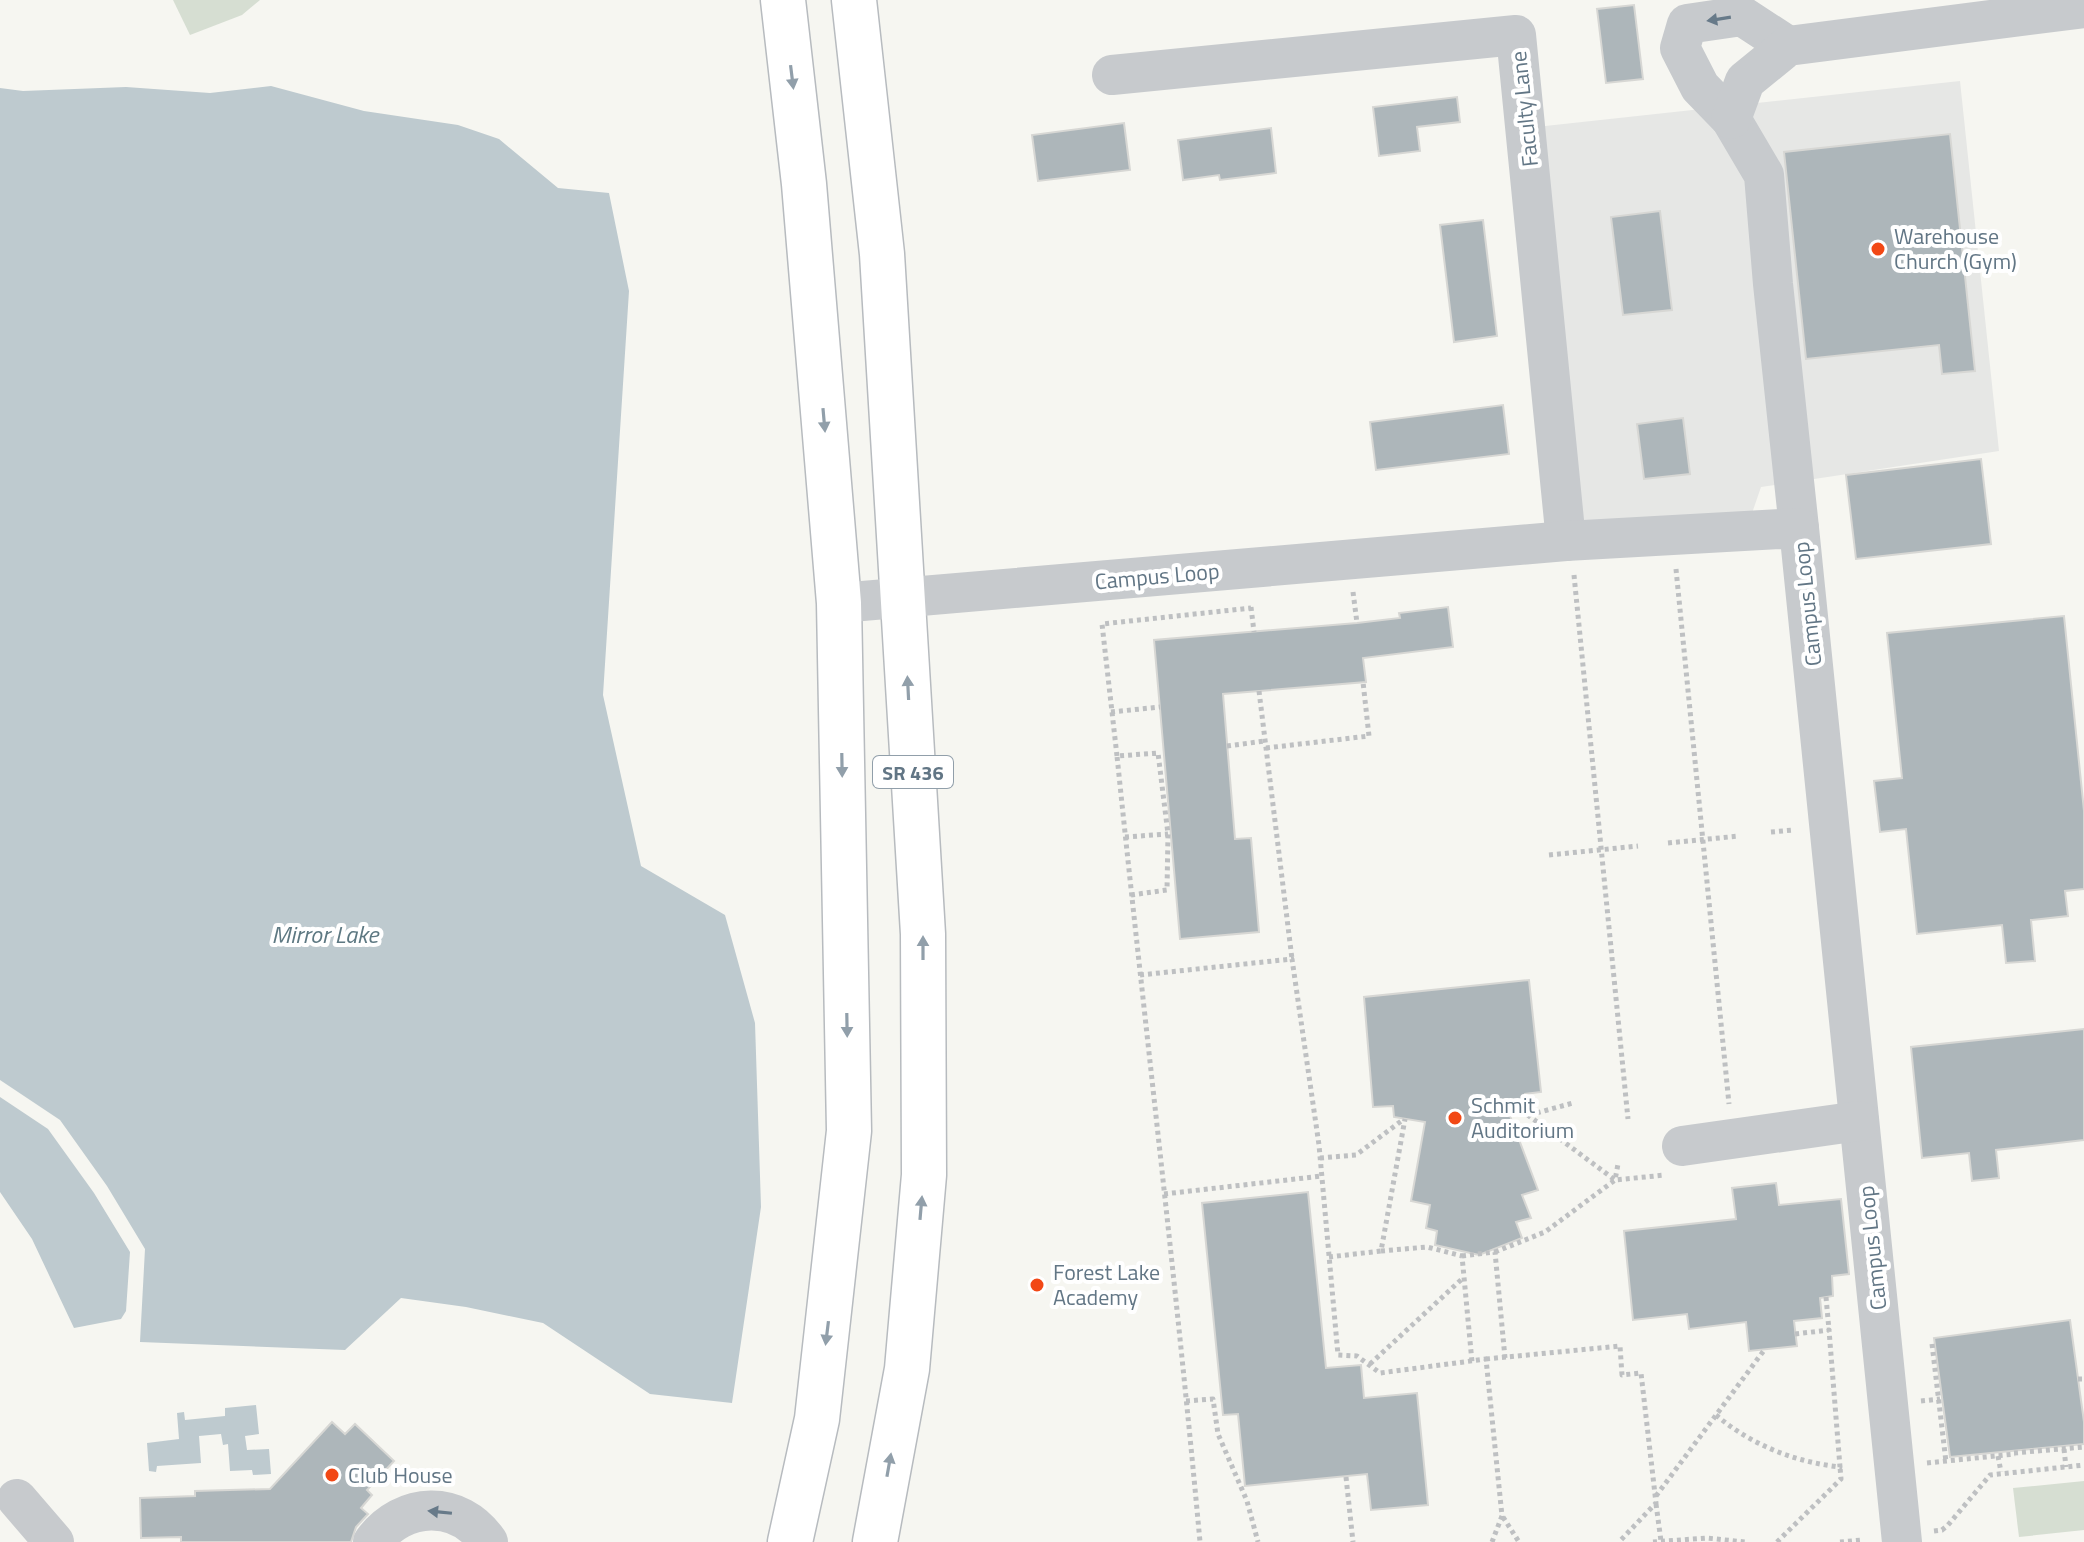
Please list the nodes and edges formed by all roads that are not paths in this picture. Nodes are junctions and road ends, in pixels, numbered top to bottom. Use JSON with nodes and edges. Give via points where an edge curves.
{"nodes":[{"id":1,"x":783,"y":0,"type":"edge"},
{"id":2,"x":854,"y":0,"type":"edge"},
{"id":3,"x":2084,"y":8,"type":"edge"},
{"id":4,"x":1788,"y":46,"type":"junction"},
{"id":5,"x":1112,"y":75,"type":"dead end"},
{"id":6,"x":1731,"y":119,"type":"junction"},
{"id":7,"x":1799,"y":528,"type":"junction"},
{"id":8,"x":1566,"y":541,"type":"junction"},
{"id":9,"x":903,"y":598,"type":"junction"},
{"id":10,"x":839,"y":603,"type":"junction"},
{"id":11,"x":1859,"y":1121,"type":"junction"},
{"id":12,"x":1682,"y":1146,"type":"dead end"},
{"id":13,"x":17,"y":1499,"type":"dead end"},
{"id":14,"x":1916,"y":1537,"type":"edge"},
{"id":15,"x":54,"y":1542,"type":"edge"},
{"id":16,"x":373,"y":1542,"type":"edge"},
{"id":17,"x":488,"y":1542,"type":"edge"},
{"id":18,"x":790,"y":1542,"type":"edge"},
{"id":19,"x":875,"y":1542,"type":"edge"}],
"edges":[{"from":1,"to":10,"type":"main road","number":"SR 436","one_way":true},
{"from":2,"to":9,"type":"main road","number":"SR 436","via":[[882,254]]},
{"from":3,"to":4,"type":"lane"},
{"from":4,"to":6,"type":"lane","via":[[1745,81]]},
{"from":4,"to":6,"type":"lane","one_way":true,"via":[[1742,16],[1687,24],[1680,48],[1700,87]]},
{"from":5,"to":8,"type":"lane","name":"Faculty Lane","via":[[1516,35]]},
{"from":6,"to":7,"type":"lane","via":[[1764,175]]},
{"from":7,"to":8,"type":"lane","name":"Campus Loop"},
{"from":7,"to":11,"type":"lane","name":"Campus Loop"},
{"from":8,"to":9,"type":"lane","name":"Campus Loop"},
{"from":9,"to":10,"type":"lane","name":"Campus Loop"},
{"from":19,"to":9,"type":"main road","number":"SR 436","one_way":true,"via":[[907,1369],[924,1175],[923,934]]},
{"from":10,"to":18,"type":"main road","number":"SR 436","one_way":true,"via":[[849,1131],[817,1419]]},
{"from":11,"to":12,"type":"lane"},
{"from":11,"to":14,"type":"lane","name":"Campus Loop","via":[[1894,1467]]},
{"from":13,"to":15,"type":"lane"},
{"from":17,"to":16,"type":"lane","one_way":true,"via":[[459,1514],[429,1510],[395,1519]]}]}
